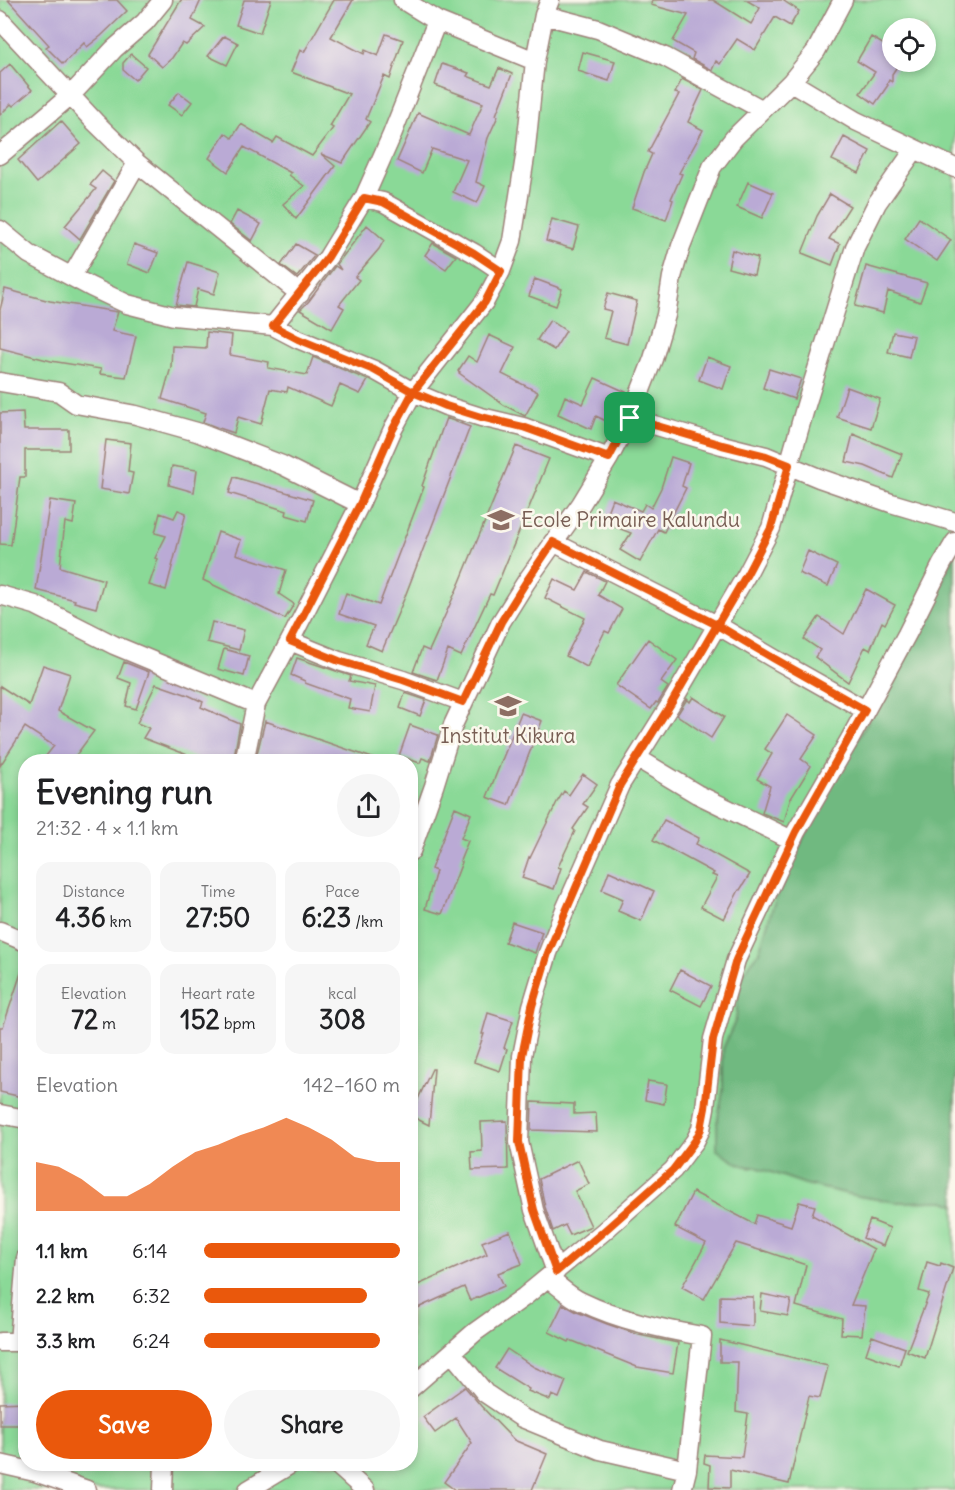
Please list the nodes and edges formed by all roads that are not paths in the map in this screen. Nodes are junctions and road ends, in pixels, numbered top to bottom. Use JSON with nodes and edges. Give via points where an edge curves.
{"nodes":[{"id":1,"x":163,"y":0,"type":"edge"},
{"id":2,"x":403,"y":0,"type":"edge"},
{"id":3,"x":843,"y":0,"type":"edge"},
{"id":4,"x":547,"y":7,"type":"edge"},
{"id":5,"x":0,"y":20,"type":"edge"},
{"id":6,"x":437,"y":21,"type":"junction"},
{"id":7,"x":535,"y":61,"type":"junction"},
{"id":8,"x":791,"y":82,"type":"junction"},
{"id":9,"x":71,"y":95,"type":"junction"},
{"id":10,"x":761,"y":109,"type":"junction"},
{"id":11,"x":915,"y":149,"type":"junction"},
{"id":12,"x":0,"y":154,"type":"edge"},
{"id":13,"x":136,"y":163,"type":"junction"},
{"id":14,"x":955,"y":168,"type":"edge"},
{"id":15,"x":364,"y":198,"type":"junction"},
{"id":16,"x":0,"y":230,"type":"edge"},
{"id":17,"x":501,"y":271,"type":"junction"},
{"id":18,"x":72,"y":276,"type":"junction"},
{"id":19,"x":300,"y":294,"type":"junction"},
{"id":20,"x":273,"y":326,"type":"junction"},
{"id":21,"x":0,"y":382,"type":"edge"},
{"id":22,"x":413,"y":392,"type":"junction"},
{"id":23,"x":630,"y":418,"type":"junction"},
{"id":24,"x":609,"y":458,"type":"junction"},
{"id":25,"x":789,"y":465,"type":"junction"},
{"id":26,"x":360,"y":504,"type":"junction"},
{"id":27,"x":955,"y":522,"type":"edge"},
{"id":28,"x":553,"y":542,"type":"junction"},
{"id":29,"x":955,"y":542,"type":"edge"},
{"id":30,"x":0,"y":595,"type":"edge"},
{"id":31,"x":717,"y":625,"type":"junction"},
{"id":32,"x":290,"y":641,"type":"junction"},
{"id":33,"x":463,"y":702,"type":"junction"},
{"id":34,"x":256,"y":704,"type":"junction"},
{"id":35,"x":865,"y":710,"type":"junction"},
{"id":36,"x":246,"y":754,"type":"edge"},
{"id":37,"x":637,"y":758,"type":"junction"},
{"id":38,"x":418,"y":831,"type":"edge"},
{"id":39,"x":792,"y":840,"type":"junction"},
{"id":40,"x":0,"y":931,"type":"edge"},
{"id":41,"x":18,"y":939,"type":"edge"},
{"id":42,"x":0,"y":1114,"type":"edge"},
{"id":43,"x":18,"y":1117,"type":"edge"},
{"id":44,"x":552,"y":1275,"type":"junction"},
{"id":45,"x":0,"y":1342,"type":"edge"},
{"id":46,"x":18,"y":1342,"type":"edge"},
{"id":47,"x":452,"y":1353,"type":"junction"},
{"id":48,"x":418,"y":1382,"type":"edge"},
{"id":49,"x":0,"y":1464,"type":"edge"},
{"id":50,"x":18,"y":1468,"type":"edge"},
{"id":51,"x":687,"y":1470,"type":"junction"},
{"id":52,"x":30,"y":1471,"type":"edge"},
{"id":53,"x":164,"y":1471,"type":"edge"},
{"id":54,"x":279,"y":1471,"type":"edge"},
{"id":55,"x":344,"y":1471,"type":"edge"},
{"id":56,"x":87,"y":1490,"type":"edge"},
{"id":57,"x":163,"y":1490,"type":"edge"},
{"id":58,"x":248,"y":1490,"type":"edge"},
{"id":59,"x":365,"y":1490,"type":"edge"},
{"id":60,"x":682,"y":1490,"type":"edge"}],
"edges":[{"from":1,"to":9,"type":"street"},
{"from":2,"to":6,"type":"street"},
{"from":3,"to":8,"type":"street","via":[[816,51]]},
{"from":4,"to":7,"type":"street"},
{"from":4,"to":10,"type":"street","via":[[665,57]]},
{"from":5,"to":9,"type":"street"},
{"from":6,"to":7,"type":"street"},
{"from":6,"to":15,"type":"street"},
{"from":7,"to":17,"type":"street","via":[[515,224]]},
{"from":8,"to":10,"type":"street"},
{"from":8,"to":11,"type":"street","via":[[856,121]]},
{"from":9,"to":12,"type":"street"},
{"from":9,"to":13,"type":"street"},
{"from":10,"to":23,"type":"street","via":[[712,167],[681,246],[653,359]]},
{"from":11,"to":14,"type":"street"},
{"from":11,"to":25,"type":"street","via":[[877,204],[855,247]]},
{"from":13,"to":18,"type":"street"},
{"from":13,"to":19,"type":"street"},
{"from":15,"to":17,"type":"street","via":[[383,202]]},
{"from":15,"to":19,"type":"street"},
{"from":16,"to":18,"type":"street","via":[[29,254]]},
{"from":17,"to":22,"type":"street","via":[[485,302]]},
{"from":18,"to":20,"type":"street","via":[[127,304],[174,316]]},
{"from":19,"to":20,"type":"street"},
{"from":20,"to":22,"type":"street","via":[[374,370]]},
{"from":21,"to":26,"type":"street","via":[[59,393],[76,404],[196,432],[282,465]]},
{"from":22,"to":24,"type":"street"},
{"from":22,"to":26,"type":"street"},
{"from":23,"to":24,"type":"street"},
{"from":23,"to":25,"type":"street"},
{"from":24,"to":28,"type":"street"},
{"from":25,"to":27,"type":"street"},
{"from":25,"to":31,"type":"street","via":[[771,528]]},
{"from":26,"to":32,"type":"street"},
{"from":28,"to":31,"type":"street"},
{"from":28,"to":33,"type":"street","via":[[501,622]]},
{"from":29,"to":35,"type":"street"},
{"from":30,"to":34,"type":"street","via":[[35,605],[114,645]]},
{"from":31,"to":35,"type":"street"},
{"from":31,"to":37,"type":"street"},
{"from":32,"to":33,"type":"street"},
{"from":32,"to":34,"type":"street"},
{"from":33,"to":38,"type":"street"},
{"from":34,"to":36,"type":"street"},
{"from":35,"to":39,"type":"street"},
{"from":37,"to":39,"type":"street","via":[[697,794]]},
{"from":37,"to":44,"type":"street","via":[[620,785],[548,953],[522,1056],[519,1142]]},
{"from":39,"to":44,"type":"street","via":[[736,960],[713,1040],[705,1108],[695,1141],[673,1170]]},
{"from":40,"to":41,"type":"street"},
{"from":42,"to":43,"type":"street"},
{"from":44,"to":47,"type":"street"},
{"from":44,"to":51,"type":"street","via":[[580,1302],[621,1317],[702,1336]]},
{"from":45,"to":46,"type":"street"},
{"from":47,"to":48,"type":"street"},
{"from":47,"to":51,"type":"street","via":[[485,1393],[522,1418],[600,1450]]},
{"from":49,"to":50,"type":"street"},
{"from":51,"to":60,"type":"street"},
{"from":52,"to":56,"type":"street"},
{"from":53,"to":57,"type":"street"},
{"from":54,"to":58,"type":"street"},
{"from":55,"to":59,"type":"street"}]}
